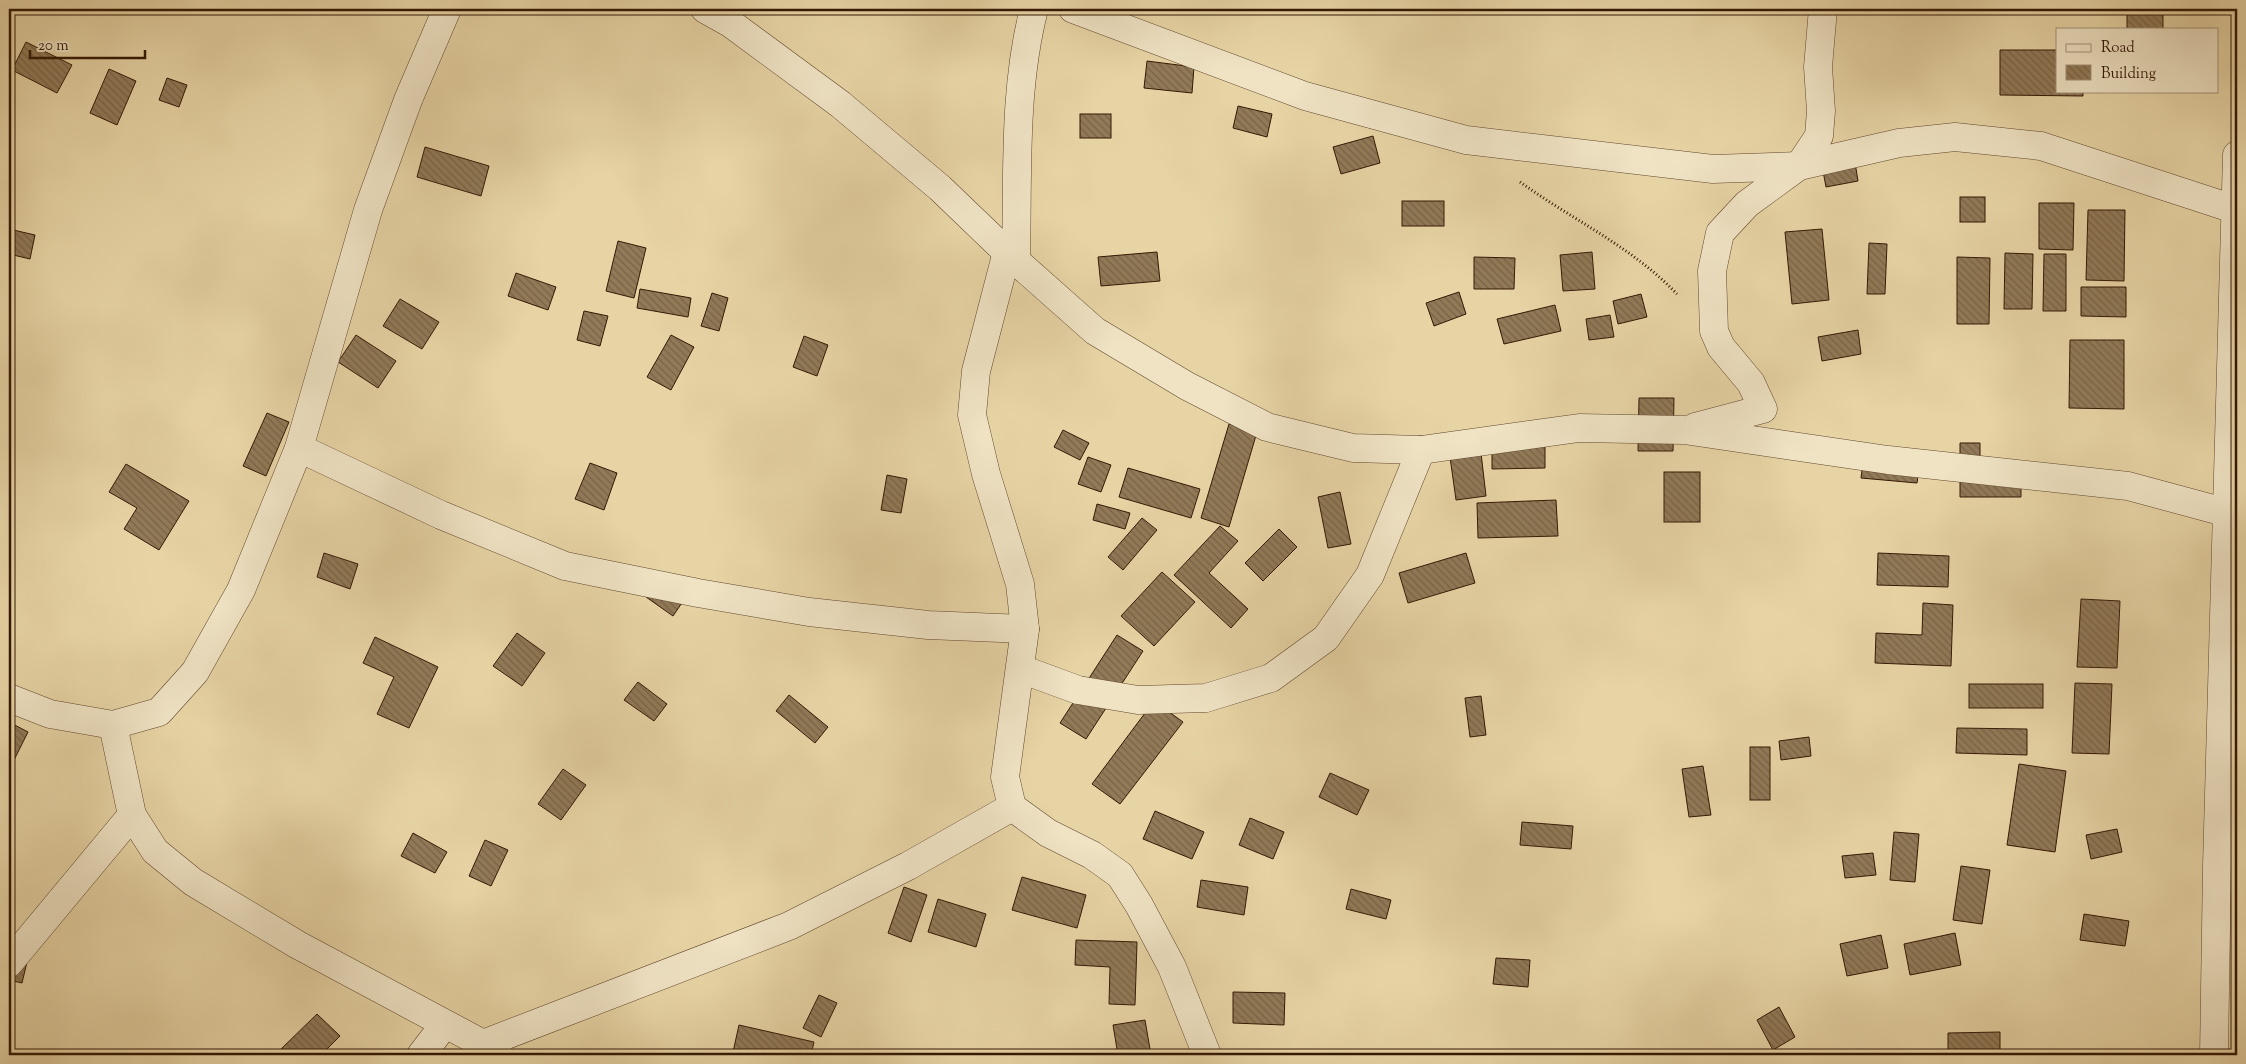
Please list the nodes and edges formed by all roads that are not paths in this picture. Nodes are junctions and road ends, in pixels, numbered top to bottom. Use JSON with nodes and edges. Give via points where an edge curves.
{"nodes":[{"id":1,"x":447,"y":9,"type":"edge"},
{"id":2,"x":705,"y":9,"type":"edge"},
{"id":3,"x":1034,"y":9,"type":"edge"},
{"id":4,"x":1073,"y":9,"type":"edge"},
{"id":5,"x":1823,"y":9,"type":"edge"},
{"id":6,"x":2237,"y":155,"type":"edge"},
{"id":7,"x":1799,"y":166,"type":"junction"},
{"id":8,"x":2234,"y":209,"type":"junction"},
{"id":9,"x":1011,"y":257,"type":"junction"},
{"id":10,"x":1684,"y":430,"type":"junction"},
{"id":11,"x":299,"y":448,"type":"junction"},
{"id":12,"x":1422,"y":450,"type":"junction"},
{"id":13,"x":2228,"y":513,"type":"junction"},
{"id":14,"x":1024,"y":629,"type":"junction"},
{"id":15,"x":1021,"y":669,"type":"junction"},
{"id":16,"x":9,"y":698,"type":"edge"},
{"id":17,"x":113,"y":725,"type":"junction"},
{"id":18,"x":1012,"y":807,"type":"junction"},
{"id":19,"x":132,"y":815,"type":"junction"},
{"id":20,"x":2227,"y":866,"type":"edge"},
{"id":21,"x":9,"y":963,"type":"edge"},
{"id":22,"x":445,"y":1024,"type":"junction"},
{"id":23,"x":494,"y":1050,"type":"edge"},
{"id":24,"x":421,"y":1055,"type":"edge"},
{"id":25,"x":1208,"y":1055,"type":"edge"},
{"id":26,"x":2214,"y":1055,"type":"edge"}],
"edges":[{"from":1,"to":11,"type":"street","via":[[408,100],[368,210]]},
{"from":2,"to":9,"type":"street","via":[[730,23],[840,104],[940,188]]},
{"from":3,"to":9,"type":"street","via":[[1026,41]]},
{"from":4,"to":7,"type":"street","via":[[1305,96],[1466,140],[1713,169]]},
{"from":5,"to":7,"type":"street","via":[[1818,67],[1819,136]]},
{"from":6,"to":8,"type":"street"},
{"from":7,"to":8,"type":"street","via":[[1899,143],[1955,137],[2041,146]]},
{"from":7,"to":10,"type":"street","via":[[1747,204],[1720,233],[1712,271],[1714,332],[1721,347],[1751,382],[1763,409]]},
{"from":8,"to":13,"type":"street"},
{"from":9,"to":12,"type":"street","via":[[1095,331],[1187,386],[1267,427],[1353,448]]},
{"from":9,"to":14,"type":"street","via":[[976,371],[972,415],[986,474],[1020,584]]},
{"from":10,"to":12,"type":"street","via":[[1579,428]]},
{"from":10,"to":13,"type":"street","via":[[1888,460],[2128,486]]},
{"from":11,"to":14,"type":"street","via":[[441,515],[565,566],[809,612],[928,625]]},
{"from":11,"to":17,"type":"street","via":[[242,590],[195,672],[159,712]]},
{"from":12,"to":15,"type":"street","via":[[1370,575],[1326,638],[1271,678],[1206,698],[1138,700],[1078,690]]},
{"from":13,"to":20,"type":"street"},
{"from":14,"to":15,"type":"street"},
{"from":15,"to":18,"type":"street","via":[[1008,736],[1005,777]]},
{"from":16,"to":17,"type":"street","via":[[50,714]]},
{"from":17,"to":19,"type":"street"},
{"from":18,"to":23,"type":"street","via":[[908,866],[789,926]]},
{"from":18,"to":25,"type":"street","via":[[1048,833],[1092,855],[1120,875],[1140,905],[1172,967]]},
{"from":19,"to":21,"type":"street"},
{"from":19,"to":22,"type":"street","via":[[155,851],[193,882],[298,945]]},
{"from":20,"to":26,"type":"street"},
{"from":22,"to":23,"type":"street"},
{"from":22,"to":24,"type":"street"}]}
